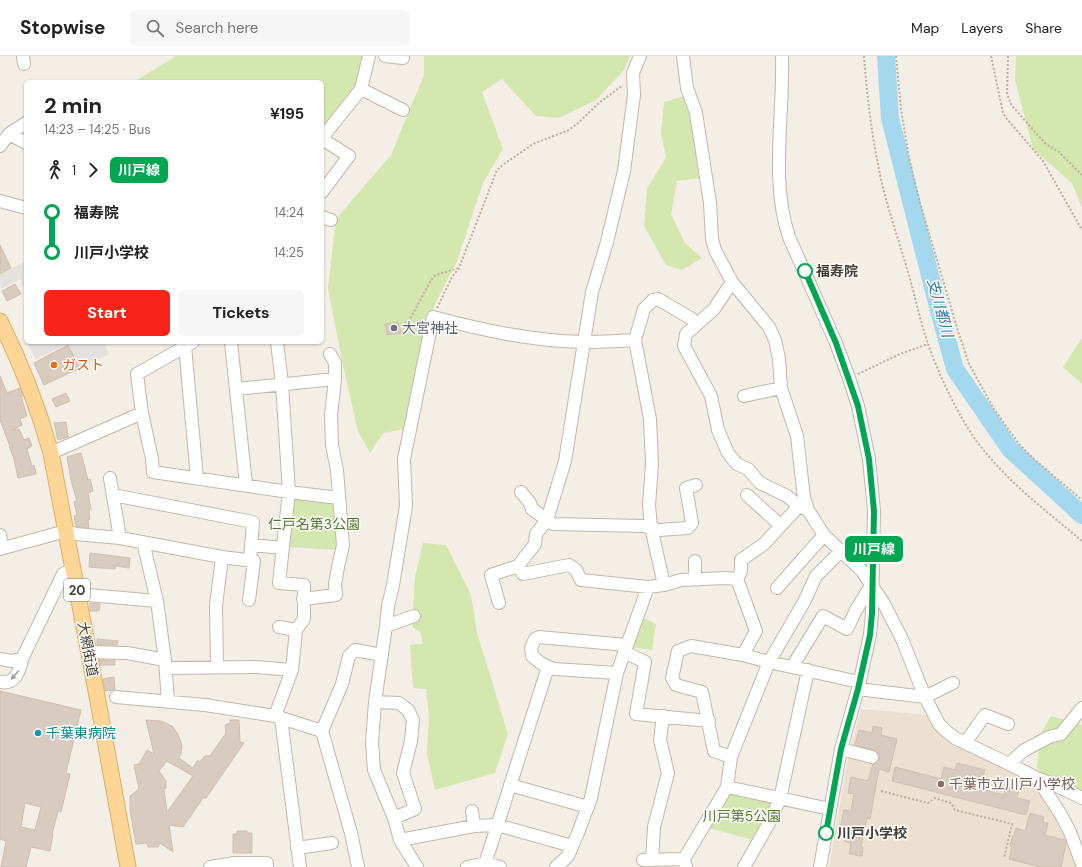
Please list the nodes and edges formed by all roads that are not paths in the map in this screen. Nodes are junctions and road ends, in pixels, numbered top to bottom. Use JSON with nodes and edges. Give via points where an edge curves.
{"nodes":[{"id":1,"x":369,"y":56,"type":"edge"},
{"id":2,"x":385,"y":56,"type":"edge"},
{"id":3,"x":640,"y":56,"type":"edge"},
{"id":4,"x":684,"y":56,"type":"edge"},
{"id":5,"x":782,"y":56,"type":"edge"},
{"id":6,"x":403,"y":58,"type":"dead end"},
{"id":7,"x":361,"y":89,"type":"junction"},
{"id":8,"x":403,"y":110,"type":"dead end"},
{"id":9,"x":24,"y":124,"type":"edge"},
{"id":10,"x":9,"y":134,"type":"junction"},
{"id":11,"x":324,"y":136,"type":"edge"},
{"id":12,"x":324,"y":140,"type":"edge"},
{"id":13,"x":24,"y":142,"type":"edge"},
{"id":14,"x":0,"y":146,"type":"edge"},
{"id":15,"x":324,"y":189,"type":"edge"},
{"id":16,"x":0,"y":201,"type":"edge"},
{"id":17,"x":24,"y":207,"type":"edge"},
{"id":18,"x":732,"y":282,"type":"junction"},
{"id":19,"x":0,"y":321,"type":"edge"},
{"id":20,"x":696,"y":325,"type":"junction"},
{"id":21,"x":4,"y":337,"type":"edge"},
{"id":22,"x":635,"y":340,"type":"junction"},
{"id":23,"x":583,"y":342,"type":"junction"},
{"id":24,"x":189,"y":344,"type":"edge"},
{"id":25,"x":231,"y":344,"type":"edge"},
{"id":26,"x":277,"y":344,"type":"edge"},
{"id":27,"x":330,"y":354,"type":"dead end"},
{"id":28,"x":334,"y":379,"type":"junction"},
{"id":29,"x":282,"y":384,"type":"junction"},
{"id":30,"x":781,"y":388,"type":"junction"},
{"id":31,"x":236,"y":389,"type":"junction"},
{"id":32,"x":744,"y":396,"type":"dead end"},
{"id":33,"x":142,"y":414,"type":"junction"},
{"id":34,"x":51,"y":453,"type":"junction"},
{"id":35,"x":110,"y":478,"type":"dead end"},
{"id":36,"x":197,"y":478,"type":"junction"},
{"id":37,"x":246,"y":485,"type":"junction"},
{"id":38,"x":696,"y":485,"type":"dead end"},
{"id":39,"x":289,"y":492,"type":"junction"},
{"id":40,"x":520,"y":492,"type":"dead end"},
{"id":41,"x":113,"y":494,"type":"junction"},
{"id":42,"x":747,"y":495,"type":"dead end"},
{"id":43,"x":339,"y":498,"type":"junction"},
{"id":44,"x":803,"y":508,"type":"junction"},
{"id":45,"x":547,"y":520,"type":"junction"},
{"id":46,"x":780,"y":525,"type":"junction"},
{"id":47,"x":651,"y":527,"type":"junction"},
{"id":48,"x":66,"y":531,"type":"junction"},
{"id":49,"x":824,"y":534,"type":"junction"},
{"id":50,"x":0,"y":535,"type":"edge"},
{"id":51,"x":120,"y":538,"type":"junction"},
{"id":52,"x":143,"y":542,"type":"junction"},
{"id":53,"x":252,"y":545,"type":"junction"},
{"id":54,"x":1,"y":548,"type":"edge"},
{"id":55,"x":282,"y":548,"type":"junction"},
{"id":56,"x":841,"y":551,"type":"junction"},
{"id":57,"x":222,"y":557,"type":"junction"},
{"id":58,"x":250,"y":560,"type":"junction"},
{"id":59,"x":695,"y":561,"type":"dead end"},
{"id":60,"x":518,"y":566,"type":"junction"},
{"id":61,"x":73,"y":568,"type":"junction"},
{"id":62,"x":695,"y":579,"type":"junction"},
{"id":63,"x":737,"y":579,"type":"junction"},
{"id":64,"x":872,"y":584,"type":"junction"},
{"id":65,"x":664,"y":585,"type":"junction"},
{"id":66,"x":648,"y":587,"type":"junction"},
{"id":67,"x":777,"y":588,"type":"dead end"},
{"id":68,"x":78,"y":594,"type":"junction"},
{"id":69,"x":304,"y":599,"type":"junction"},
{"id":70,"x":249,"y":600,"type":"dead end"},
{"id":71,"x":157,"y":601,"type":"junction"},
{"id":72,"x":499,"y":603,"type":"dead end"},
{"id":73,"x":414,"y":616,"type":"dead end"},
{"id":74,"x":386,"y":626,"type":"junction"},
{"id":75,"x":279,"y":627,"type":"dead end"},
{"id":76,"x":296,"y":630,"type":"junction"},
{"id":77,"x":625,"y":648,"type":"junction"},
{"id":78,"x":89,"y":652,"type":"junction"},
{"id":79,"x":382,"y":655,"type":"junction"},
{"id":80,"x":743,"y":655,"type":"junction"},
{"id":81,"x":0,"y":659,"type":"edge"},
{"id":82,"x":22,"y":659,"type":"junction"},
{"id":83,"x":769,"y":662,"type":"junction"},
{"id":84,"x":165,"y":664,"type":"junction"},
{"id":85,"x":217,"y":667,"type":"junction"},
{"id":86,"x":548,"y":667,"type":"junction"},
{"id":87,"x":792,"y":667,"type":"junction"},
{"id":88,"x":292,"y":670,"type":"junction"},
{"id":89,"x":808,"y":670,"type":"junction"},
{"id":90,"x":617,"y":673,"type":"junction"},
{"id":91,"x":0,"y":682,"type":"edge"},
{"id":92,"x":953,"y":683,"type":"dead end"},
{"id":93,"x":858,"y":685,"type":"junction"},
{"id":94,"x":925,"y":696,"type":"junction"},
{"id":95,"x":116,"y":697,"type":"dead end"},
{"id":96,"x":168,"y":702,"type":"junction"},
{"id":97,"x":375,"y":702,"type":"junction"},
{"id":98,"x":1082,"y":708,"type":"edge"},
{"id":99,"x":663,"y":716,"type":"junction"},
{"id":100,"x":278,"y":717,"type":"junction"},
{"id":101,"x":708,"y":721,"type":"junction"},
{"id":102,"x":1008,"y":724,"type":"dead end"},
{"id":103,"x":322,"y":731,"type":"junction"},
{"id":104,"x":965,"y":743,"type":"junction"},
{"id":105,"x":841,"y":749,"type":"junction"},
{"id":106,"x":731,"y":757,"type":"junction"},
{"id":107,"x":872,"y":757,"type":"dead end"},
{"id":108,"x":1010,"y":764,"type":"junction"},
{"id":109,"x":1037,"y":778,"type":"junction"},
{"id":110,"x":510,"y":785,"type":"junction"},
{"id":111,"x":727,"y":787,"type":"junction"},
{"id":112,"x":1082,"y":798,"type":"edge"},
{"id":113,"x":780,"y":799,"type":"junction"},
{"id":114,"x":588,"y":807,"type":"junction"},
{"id":115,"x":830,"y":809,"type":"junction"},
{"id":116,"x":472,"y":811,"type":"dead end"},
{"id":117,"x":394,"y":818,"type":"junction"},
{"id":118,"x":497,"y":825,"type":"junction"},
{"id":119,"x":474,"y":826,"type":"junction"},
{"id":120,"x":400,"y":840,"type":"junction"},
{"id":121,"x":332,"y":843,"type":"dead end"},
{"id":122,"x":572,"y":846,"type":"junction"},
{"id":123,"x":297,"y":848,"type":"junction"},
{"id":124,"x":685,"y":863,"type":"edge"},
{"id":125,"x":1082,"y":864,"type":"edge"},
{"id":126,"x":485,"y":865,"type":"edge"},
{"id":127,"x":128,"y":867,"type":"edge"},
{"id":128,"x":210,"y":867,"type":"edge"},
{"id":129,"x":267,"y":867,"type":"edge"},
{"id":130,"x":300,"y":867,"type":"edge"},
{"id":131,"x":358,"y":867,"type":"edge"},
{"id":132,"x":417,"y":867,"type":"edge"},
{"id":133,"x":467,"y":867,"type":"edge"},
{"id":134,"x":500,"y":867,"type":"edge"},
{"id":135,"x":556,"y":867,"type":"edge"},
{"id":136,"x":744,"y":867,"type":"edge"},
{"id":137,"x":820,"y":867,"type":"edge"}],
"edges":[{"from":1,"to":7,"type":"street"},
{"from":2,"to":6,"type":"street"},
{"from":3,"to":23,"type":"street","via":[[633,73],[634,95],[624,170],[592,292]]},
{"from":4,"to":18,"type":"street","via":[[687,88],[696,113],[710,203],[712,240]]},
{"from":5,"to":64,"type":"street","via":[[779,164],[781,206],[789,237],[836,343],[858,406],[872,484]]},
{"from":7,"to":8,"type":"street"},
{"from":7,"to":11,"type":"street"},
{"from":9,"to":10,"type":"street"},
{"from":10,"to":13,"type":"street"},
{"from":10,"to":14,"type":"street"},
{"from":12,"to":15,"type":"street","via":[[349,156]]},
{"from":16,"to":17,"type":"street"},
{"from":18,"to":20,"type":"street","via":[[714,309]]},
{"from":18,"to":30,"type":"street","via":[[769,327],[778,353]]},
{"from":19,"to":21,"type":"main road","name":"大網街道","number":"20"},
{"from":20,"to":22,"type":"street","via":[[692,319],[658,299],[653,300],[644,309]]},
{"from":20,"to":44,"type":"street","via":[[686,334],[684,346],[711,396],[718,430],[734,465],[748,469],[760,483],[787,496]]},
{"from":21,"to":34,"type":"main road","name":"大網街道","number":"20","via":[[19,361]]},
{"from":22,"to":23,"type":"street"},
{"from":22,"to":47,"type":"street","via":[[650,419]]},
{"from":23,"to":45,"type":"street","via":[[564,461]]},
{"from":23,"to":74,"type":"street","via":[[489,331],[433,317],[404,459],[406,506]]},
{"from":24,"to":33,"type":"street","via":[[137,374]]},
{"from":24,"to":36,"type":"street"},
{"from":25,"to":31,"type":"street"},
{"from":26,"to":29,"type":"street"},
{"from":27,"to":28,"type":"street","via":[[334,363]]},
{"from":28,"to":29,"type":"street"},
{"from":28,"to":43,"type":"street","via":[[332,445]]},
{"from":29,"to":31,"type":"street"},
{"from":29,"to":39,"type":"street"},
{"from":30,"to":32,"type":"street"},
{"from":30,"to":44,"type":"street","via":[[797,436]]},
{"from":31,"to":37,"type":"street"},
{"from":33,"to":34,"type":"street"},
{"from":33,"to":36,"type":"street","via":[[153,472]]},
{"from":34,"to":48,"type":"main road","name":"大網街道","number":"20"},
{"from":35,"to":41,"type":"street"},
{"from":36,"to":37,"type":"street"},
{"from":37,"to":39,"type":"street"},
{"from":38,"to":47,"type":"street","via":[[686,488],[692,523],[688,528],[659,530]]},
{"from":39,"to":43,"type":"street"},
{"from":39,"to":55,"type":"street"},
{"from":40,"to":45,"type":"street","via":[[532,509]]},
{"from":41,"to":51,"type":"street"},
{"from":41,"to":53,"type":"street","via":[[253,522]]},
{"from":42,"to":46,"type":"street"},
{"from":43,"to":69,"type":"street","via":[[343,544],[335,584],[336,595]]},
{"from":44,"to":46,"type":"street"},
{"from":44,"to":49,"type":"street"},
{"from":45,"to":47,"type":"street","via":[[553,524]]},
{"from":45,"to":60,"type":"street","via":[[536,534],[535,544]]},
{"from":46,"to":63,"type":"street","via":[[764,544],[741,560],[741,571]]},
{"from":47,"to":65,"type":"street"},
{"from":48,"to":51,"type":"street"},
{"from":48,"to":54,"type":"street"},
{"from":48,"to":61,"type":"main road","name":"大網街道","number":"20"},
{"from":49,"to":56,"type":"street"},
{"from":49,"to":67,"type":"street"},
{"from":50,"to":54,"type":"street"},
{"from":51,"to":52,"type":"street"},
{"from":52,"to":57,"type":"street"},
{"from":52,"to":71,"type":"street"},
{"from":53,"to":55,"type":"street"},
{"from":53,"to":58,"type":"street"},
{"from":55,"to":69,"type":"street","via":[[279,583],[304,586]]},
{"from":56,"to":64,"type":"street"},
{"from":56,"to":83,"type":"street","via":[[816,576]]},
{"from":57,"to":58,"type":"street"},
{"from":57,"to":85,"type":"street","via":[[216,605]]},
{"from":58,"to":70,"type":"street","via":[[254,561]]},
{"from":59,"to":62,"type":"street"},
{"from":60,"to":66,"type":"street","via":[[523,574],[569,565],[576,570],[581,580]]},
{"from":60,"to":72,"type":"street","via":[[491,575]]},
{"from":61,"to":68,"type":"main road","name":"大網街道","number":"20"},
{"from":61,"to":82,"type":"street","via":[[63,574]]},
{"from":62,"to":63,"type":"street"},
{"from":62,"to":65,"type":"street"},
{"from":63,"to":80,"type":"street","via":[[756,631]]},
{"from":64,"to":87,"type":"street","via":[[847,629],[822,616]]},
{"from":64,"to":93,"type":"street","via":[[870,635]]},
{"from":64,"to":94,"type":"street","via":[[902,639]]},
{"from":65,"to":66,"type":"street"},
{"from":66,"to":77,"type":"street"},
{"from":68,"to":71,"type":"street"},
{"from":68,"to":78,"type":"main road","name":"大網街道","number":"20"},
{"from":69,"to":76,"type":"street","via":[[304,619]]},
{"from":71,"to":84,"type":"street"},
{"from":73,"to":74,"type":"street"},
{"from":74,"to":79,"type":"street"},
{"from":75,"to":76,"type":"street"},
{"from":76,"to":88,"type":"street"},
{"from":77,"to":86,"type":"street","via":[[539,637],[535,639],[532,656]]},
{"from":77,"to":90,"type":"street"},
{"from":77,"to":99,"type":"street","via":[[645,662],[636,714]]},
{"from":78,"to":84,"type":"street","via":[[127,653]]},
{"from":78,"to":127,"type":"main road","name":"大網街道","number":"20"},
{"from":79,"to":97,"type":"street"},
{"from":79,"to":103,"type":"street","via":[[355,650],[349,656],[342,684]]},
{"from":80,"to":83,"type":"street"},
{"from":80,"to":101,"type":"street","via":[[691,646],[678,651],[672,678],[676,685],[702,692]]},
{"from":81,"to":82,"type":"street"},
{"from":82,"to":91,"type":"street","one_way":true,"via":[[16,677],[10,681]]},
{"from":83,"to":87,"type":"street"},
{"from":83,"to":106,"type":"street"},
{"from":84,"to":85,"type":"street"},
{"from":84,"to":96,"type":"street"},
{"from":85,"to":88,"type":"street"},
{"from":86,"to":90,"type":"street"},
{"from":86,"to":110,"type":"street"},
{"from":87,"to":89,"type":"street"},
{"from":88,"to":100,"type":"street"},
{"from":89,"to":93,"type":"street"},
{"from":89,"to":113,"type":"street"},
{"from":90,"to":114,"type":"street"},
{"from":92,"to":94,"type":"street"},
{"from":93,"to":94,"type":"street"},
{"from":93,"to":105,"type":"street"},
{"from":94,"to":104,"type":"street","via":[[939,724]]},
{"from":95,"to":96,"type":"street"},
{"from":96,"to":100,"type":"street","via":[[205,705]]},
{"from":97,"to":117,"type":"street","via":[[372,742],[374,770]]},
{"from":97,"to":117,"type":"street","via":[[399,703],[408,710],[413,720],[412,741],[403,773],[415,809]]},
{"from":98,"to":108,"type":"street","via":[[1061,734],[1048,737],[1023,751]]},
{"from":99,"to":101,"type":"street"},
{"from":99,"to":124,"type":"street","via":[[660,740],[668,773],[648,860]]},
{"from":100,"to":103,"type":"street"},
{"from":100,"to":123,"type":"street"},
{"from":101,"to":106,"type":"street","via":[[714,751]]},
{"from":102,"to":104,"type":"street","via":[[985,715]]},
{"from":103,"to":131,"type":"street"},
{"from":104,"to":108,"type":"street"},
{"from":105,"to":107,"type":"street"},
{"from":105,"to":115,"type":"street"},
{"from":106,"to":111,"type":"street"},
{"from":108,"to":109,"type":"street"},
{"from":109,"to":112,"type":"street"},
{"from":109,"to":125,"type":"street","via":[[1060,812]]},
{"from":110,"to":114,"type":"street"},
{"from":110,"to":118,"type":"street"},
{"from":111,"to":113,"type":"street"},
{"from":111,"to":124,"type":"street"},
{"from":113,"to":115,"type":"street"},
{"from":113,"to":136,"type":"street"},
{"from":114,"to":122,"type":"street"},
{"from":115,"to":137,"type":"street"},
{"from":116,"to":119,"type":"street"},
{"from":117,"to":120,"type":"street"},
{"from":118,"to":119,"type":"street"},
{"from":118,"to":122,"type":"street"},
{"from":118,"to":126,"type":"street"},
{"from":119,"to":120,"type":"street"},
{"from":120,"to":132,"type":"street"},
{"from":121,"to":123,"type":"street"},
{"from":122,"to":135,"type":"street","via":[[568,856]]},
{"from":123,"to":130,"type":"street"},
{"from":126,"to":133,"type":"street"},
{"from":126,"to":134,"type":"street"},
{"from":128,"to":129,"type":"street","via":[[235,863],[267,863]]}]}
